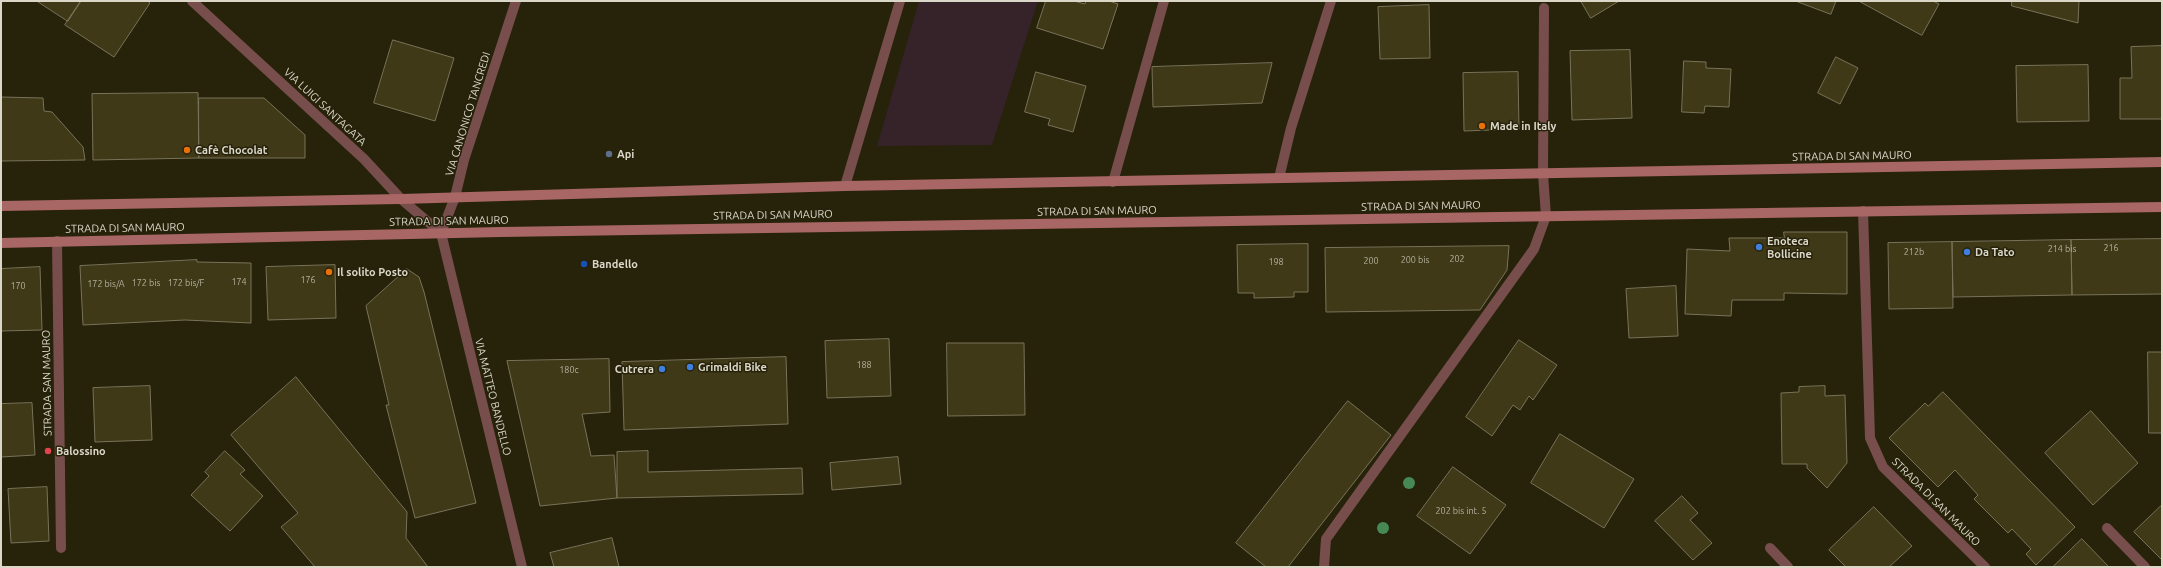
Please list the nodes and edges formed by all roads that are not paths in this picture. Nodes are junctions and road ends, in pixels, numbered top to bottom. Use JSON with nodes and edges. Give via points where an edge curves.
{"nodes":[{"id":1,"x":192,"y":1,"type":"edge"},
{"id":2,"x":516,"y":1,"type":"edge"},
{"id":3,"x":900,"y":1,"type":"edge"},
{"id":4,"x":1164,"y":1,"type":"edge"},
{"id":5,"x":1331,"y":1,"type":"edge"},
{"id":6,"x":1544,"y":8,"type":"dead end"},
{"id":7,"x":2162,"y":162,"type":"edge"},
{"id":8,"x":1543,"y":174,"type":"junction"},
{"id":9,"x":1279,"y":178,"type":"junction"},
{"id":10,"x":1113,"y":182,"type":"junction"},
{"id":11,"x":845,"y":186,"type":"junction"},
{"id":12,"x":455,"y":197,"type":"junction"},
{"id":13,"x":401,"y":199,"type":"junction"},
{"id":14,"x":1,"y":206,"type":"edge"},
{"id":15,"x":2162,"y":207,"type":"edge"},
{"id":16,"x":1863,"y":211,"type":"junction"},
{"id":17,"x":1546,"y":216,"type":"junction"},
{"id":18,"x":441,"y":233,"type":"junction"},
{"id":19,"x":57,"y":242,"type":"junction"},
{"id":20,"x":1,"y":243,"type":"edge"},
{"id":21,"x":2107,"y":528,"type":"dead end"},
{"id":22,"x":61,"y":548,"type":"dead end"},
{"id":23,"x":1770,"y":548,"type":"dead end"},
{"id":24,"x":522,"y":567,"type":"edge"},
{"id":25,"x":1324,"y":567,"type":"edge"},
{"id":26,"x":1788,"y":567,"type":"edge"},
{"id":27,"x":1985,"y":567,"type":"edge"},
{"id":28,"x":2145,"y":567,"type":"edge"}],
"edges":[{"from":1,"to":13,"type":"street","name":"VIA LUIGI SANTAGATA","via":[[364,159]]},
{"from":2,"to":12,"type":"street","name":"VIA CANONICO TANCREDI","via":[[464,160]]},
{"from":3,"to":11,"type":"street"},
{"from":4,"to":10,"type":"street"},
{"from":5,"to":9,"type":"street","via":[[1291,128]]},
{"from":6,"to":8,"type":"street"},
{"from":7,"to":8,"type":"main road","name":"STRADA DI SAN MAURO"},
{"from":8,"to":9,"type":"main road","name":"STRADA DI SAN MAURO"},
{"from":8,"to":17,"type":"street"},
{"from":9,"to":10,"type":"main road","name":"STRADA DI SAN MAURO"},
{"from":10,"to":11,"type":"main road","name":"STRADA DI SAN MAURO"},
{"from":11,"to":12,"type":"main road","name":"STRADA DI SAN MAURO"},
{"from":12,"to":13,"type":"main road","name":"STRADA DI SAN MAURO"},
{"from":12,"to":18,"type":"street","name":"VIA CANONICO TANCREDI"},
{"from":13,"to":14,"type":"main road","name":"STRADA DI SAN MAURO"},
{"from":13,"to":18,"type":"street","name":"VIA LUIGI SANTAGATA"},
{"from":15,"to":16,"type":"main road","name":"STRADA DI SAN MAURO"},
{"from":16,"to":17,"type":"main road","name":"STRADA DI SAN MAURO"},
{"from":16,"to":27,"type":"street","name":"STRADA DI SAN MAURO","via":[[1870,438],[1883,467]]},
{"from":17,"to":18,"type":"main road","name":"STRADA DI SAN MAURO"},
{"from":17,"to":25,"type":"street","via":[[1534,249],[1326,539]]},
{"from":18,"to":19,"type":"main road","name":"STRADA DI SAN MAURO"},
{"from":18,"to":24,"type":"street","name":"VIA MATTEO BANDELLO"},
{"from":19,"to":20,"type":"main road","name":"STRADA DI SAN MAURO"},
{"from":19,"to":22,"type":"street","name":"STRADA SAN MAURO"},
{"from":21,"to":28,"type":"street"},
{"from":23,"to":26,"type":"street"}]}
